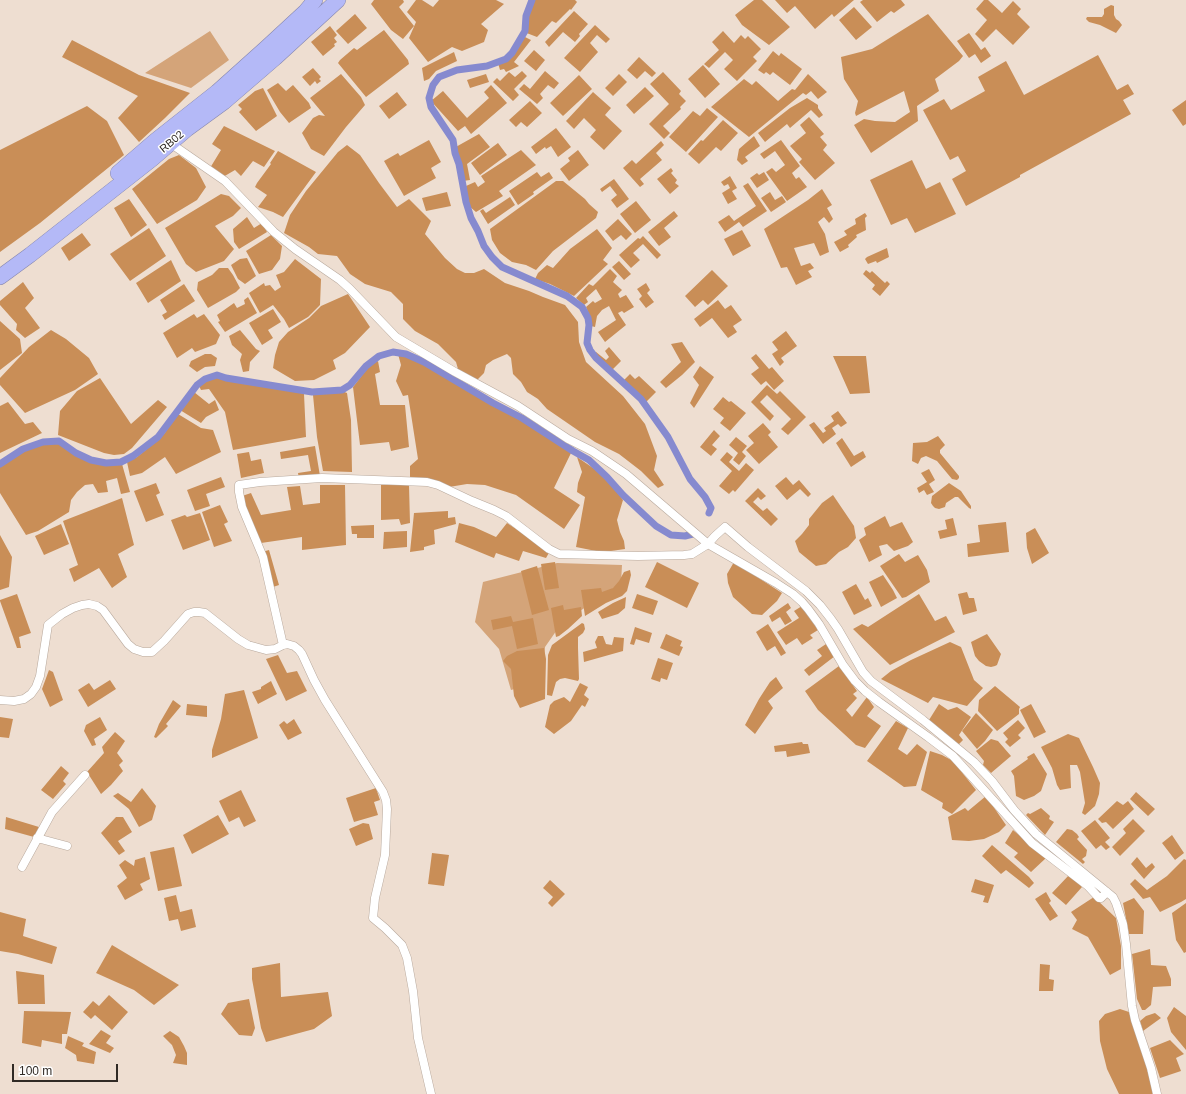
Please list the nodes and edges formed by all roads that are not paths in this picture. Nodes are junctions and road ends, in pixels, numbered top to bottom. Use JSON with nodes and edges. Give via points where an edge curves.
{"nodes":[{"id":1,"x":315,"y":0,"type":"edge"},
{"id":2,"x":338,"y":0,"type":"edge"},
{"id":3,"x":170,"y":144,"type":"junction"},
{"id":4,"x":0,"y":266,"type":"edge"},
{"id":5,"x":0,"y":278,"type":"edge"},
{"id":6,"x":708,"y":544,"type":"junction"},
{"id":7,"x":283,"y":645,"type":"junction"},
{"id":8,"x":867,"y":685,"type":"junction"},
{"id":9,"x":0,"y":700,"type":"edge"},
{"id":10,"x":84,"y":776,"type":"dead end"},
{"id":11,"x":37,"y":838,"type":"junction"},
{"id":12,"x":67,"y":846,"type":"dead end"},
{"id":13,"x":22,"y":867,"type":"dead end"},
{"id":14,"x":1104,"y":895,"type":"junction"},
{"id":15,"x":431,"y":1094,"type":"edge"},
{"id":16,"x":1157,"y":1094,"type":"edge"}],
"edges":[{"from":1,"to":4,"type":"highway","name":"RB02","via":[[228,82],[117,175]]},
{"from":2,"to":3,"type":"highway","name":"RB02","via":[[270,63]]},
{"from":3,"to":5,"type":"highway","name":"RB02"},
{"from":3,"to":6,"type":"street","via":[[225,181],[274,232],[350,288],[396,337],[518,406],[626,474]]},
{"from":6,"to":7,"type":"street","via":[[692,554],[684,555],[559,554],[544,546],[506,516],[438,484],[322,478],[239,485],[242,507],[263,557]]},
{"from":6,"to":8,"type":"street","via":[[776,583],[802,602],[855,681]]},
{"from":6,"to":8,"type":"street","via":[[725,527],[806,591],[838,629],[863,672]]},
{"from":7,"to":9,"type":"street","via":[[266,650],[248,645],[205,613],[194,612],[188,614],[152,652],[143,652],[128,644],[103,610],[89,604],[82,605],[68,611],[48,626],[40,676],[31,694],[14,701]]},
{"from":7,"to":15,"type":"street","via":[[294,646],[299,650],[324,700],[386,800],[384,855],[373,918],[402,945],[407,958],[418,1038]]},
{"from":8,"to":14,"type":"street","via":[[880,688],[968,757],[992,781],[1036,834]]},
{"from":8,"to":14,"type":"street","via":[[953,756],[1032,843],[1088,886],[1098,897]]},
{"from":10,"to":11,"type":"street","via":[[52,812]]},
{"from":11,"to":12,"type":"street"},
{"from":11,"to":13,"type":"street"},
{"from":14,"to":16,"type":"street","via":[[1112,897],[1116,903],[1123,924],[1132,1006]]}]}
